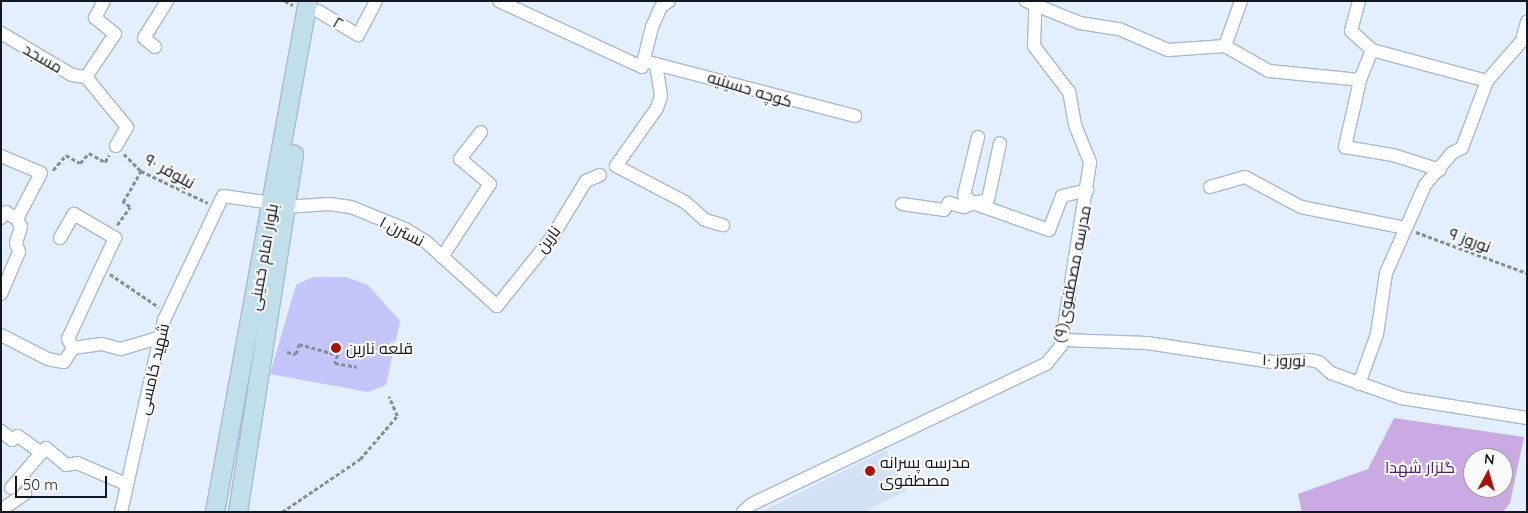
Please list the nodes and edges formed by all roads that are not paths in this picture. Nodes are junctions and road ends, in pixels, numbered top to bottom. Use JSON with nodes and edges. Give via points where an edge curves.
{"nodes":[{"id":1,"x":104,"y":1,"type":"edge"},
{"id":2,"x":167,"y":1,"type":"edge"},
{"id":3,"x":376,"y":1,"type":"edge"},
{"id":4,"x":499,"y":1,"type":"edge"},
{"id":5,"x":669,"y":1,"type":"edge"},
{"id":6,"x":1241,"y":1,"type":"edge"},
{"id":7,"x":1359,"y":1,"type":"edge"},
{"id":8,"x":315,"y":5,"type":"edge"},
{"id":9,"x":1031,"y":5,"type":"edge"},
{"id":10,"x":1527,"y":22,"type":"edge"},
{"id":11,"x":1,"y":33,"type":"edge"},
{"id":12,"x":1525,"y":36,"type":"edge"},
{"id":13,"x":1225,"y":46,"type":"junction"},
{"id":14,"x":155,"y":47,"type":"dead end"},
{"id":15,"x":1372,"y":50,"type":"junction"},
{"id":16,"x":642,"y":64,"type":"junction"},
{"id":17,"x":656,"y":64,"type":"junction"},
{"id":18,"x":86,"y":77,"type":"junction"},
{"id":19,"x":1360,"y":80,"type":"junction"},
{"id":20,"x":1487,"y":81,"type":"junction"},
{"id":21,"x":855,"y":116,"type":"dead end"},
{"id":22,"x":481,"y":132,"type":"dead end"},
{"id":23,"x":978,"y":137,"type":"dead end"},
{"id":24,"x":1000,"y":143,"type":"dead end"},
{"id":25,"x":116,"y":146,"type":"road end"},
{"id":26,"x":1,"y":156,"type":"edge"},
{"id":27,"x":1440,"y":170,"type":"junction"},
{"id":28,"x":600,"y":174,"type":"dead end"},
{"id":29,"x":1210,"y":187,"type":"dead end"},
{"id":30,"x":1087,"y":190,"type":"junction"},
{"id":31,"x":973,"y":203,"type":"junction"},
{"id":32,"x":902,"y":204,"type":"dead end"},
{"id":33,"x":279,"y":205,"type":"junction"},
{"id":34,"x":1,"y":218,"type":"edge"},
{"id":35,"x":17,"y":219,"type":"junction"},
{"id":36,"x":723,"y":225,"type":"dead end"},
{"id":37,"x":1405,"y":228,"type":"junction"},
{"id":38,"x":60,"y":238,"type":"dead end"},
{"id":39,"x":442,"y":257,"type":"junction"},
{"id":40,"x":1,"y":294,"type":"edge"},
{"id":41,"x":497,"y":306,"type":"joint"},
{"id":42,"x":1,"y":335,"type":"edge"},
{"id":43,"x":161,"y":337,"type":"junction"},
{"id":44,"x":1062,"y":340,"type":"junction"},
{"id":45,"x":73,"y":348,"type":"junction"},
{"id":46,"x":1359,"y":384,"type":"junction"},
{"id":47,"x":1527,"y":418,"type":"edge"},
{"id":48,"x":1,"y":431,"type":"edge"},
{"id":49,"x":41,"y":453,"type":"junction"},
{"id":50,"x":126,"y":484,"type":"junction"},
{"id":51,"x":11,"y":488,"type":"dead end"},
{"id":52,"x":25,"y":494,"type":"dead end"},
{"id":53,"x":1,"y":510,"type":"edge"},
{"id":54,"x":122,"y":512,"type":"edge"},
{"id":55,"x":215,"y":512,"type":"edge"},
{"id":56,"x":238,"y":512,"type":"edge"},
{"id":57,"x":743,"y":512,"type":"edge"}],
"edges":[{"from":1,"to":18,"type":"street","via":[[95,18],[115,34]]},
{"from":2,"to":14,"type":"street","via":[[144,38]]},
{"from":3,"to":8,"type":"street","name":"۲","via":[[358,35]]},
{"from":4,"to":16,"type":"street","name":"کوچه حسینیه"},
{"from":5,"to":16,"type":"street","via":[[661,7],[652,27]]},
{"from":6,"to":13,"type":"street"},
{"from":7,"to":15,"type":"street","via":[[1351,31]]},
{"from":8,"to":33,"type":"main road","name":"بلوار امام خمینی"},
{"from":9,"to":13,"type":"street","via":[[1080,23],[1119,29],[1168,50]]},
{"from":9,"to":30,"type":"street","name":"مدرسه مصطفوی(۹)","via":[[1034,46],[1069,92],[1075,125],[1090,162]]},
{"from":10,"to":12,"type":"street"},
{"from":11,"to":18,"type":"street","name":"مسجد","via":[[72,75]]},
{"from":12,"to":20,"type":"street"},
{"from":13,"to":19,"type":"street","via":[[1269,71]]},
{"from":15,"to":19,"type":"street"},
{"from":15,"to":20,"type":"street"},
{"from":16,"to":17,"type":"street","name":"کوچه حسینیه"},
{"from":17,"to":21,"type":"street","name":"کوچه حسینیه"},
{"from":17,"to":36,"type":"street","via":[[661,96],[657,108],[616,166],[685,202],[705,220]]},
{"from":18,"to":25,"type":"street","via":[[128,127]]},
{"from":19,"to":27,"type":"street","via":[[1345,147]]},
{"from":20,"to":27,"type":"street","via":[[1462,148],[1452,153]]},
{"from":22,"to":39,"type":"street","via":[[460,159],[490,184]]},
{"from":23,"to":31,"type":"street","via":[[964,195]]},
{"from":24,"to":31,"type":"street","via":[[988,200]]},
{"from":26,"to":35,"type":"street","via":[[41,173]]},
{"from":27,"to":37,"type":"street","via":[[1425,185]]},
{"from":28,"to":41,"type":"street","name":"نارین","via":[[586,181],[550,240]]},
{"from":29,"to":37,"type":"street","via":[[1245,178],[1301,207]]},
{"from":30,"to":31,"type":"street","via":[[1062,196],[1049,230]]},
{"from":30,"to":44,"type":"street","name":"مدرسه مصطفوی(۹)"},
{"from":31,"to":32,"type":"street","via":[[964,207],[949,203],[944,210]]},
{"from":33,"to":39,"type":"street","name":"نسترن ۱","via":[[351,207],[406,230]]},
{"from":33,"to":43,"type":"street","name":"شهید خامسی","via":[[223,196],[168,313]]},
{"from":33,"to":55,"type":"main road","name":"بلوار امام خمینی"},
{"from":33,"to":56,"type":"main road","name":"بلوار امام خمینی"},
{"from":34,"to":35,"type":"street","via":[[6,212]]},
{"from":35,"to":40,"type":"street","via":[[22,227],[16,243],[19,252]]},
{"from":37,"to":46,"type":"street","via":[[1386,273],[1376,334]]},
{"from":38,"to":45,"type":"street","via":[[74,214],[115,238],[68,339]]},
{"from":39,"to":41,"type":"street","name":"نسترن ۱"},
{"from":42,"to":45,"type":"street","via":[[48,358],[64,362]]},
{"from":43,"to":45,"type":"street","via":[[121,350],[102,344]]},
{"from":43,"to":50,"type":"street","name":"شهید خامسی"},
{"from":44,"to":46,"type":"street","name":"نوروز ۱۰","via":[[1147,343],[1273,362],[1310,360]]},
{"from":44,"to":57,"type":"street","name":"مدرسه مصطفوی(۹)","via":[[1047,363],[752,504]]},
{"from":46,"to":47,"type":"street","name":"نوروز ۱۰","via":[[1401,398]]},
{"from":48,"to":49,"type":"street","via":[[12,440],[18,436]]},
{"from":49,"to":50,"type":"street","via":[[46,448],[66,465],[77,462]]},
{"from":49,"to":51,"type":"street"},
{"from":50,"to":54,"type":"street","name":"شهید خامسی"},
{"from":52,"to":53,"type":"street"}]}
